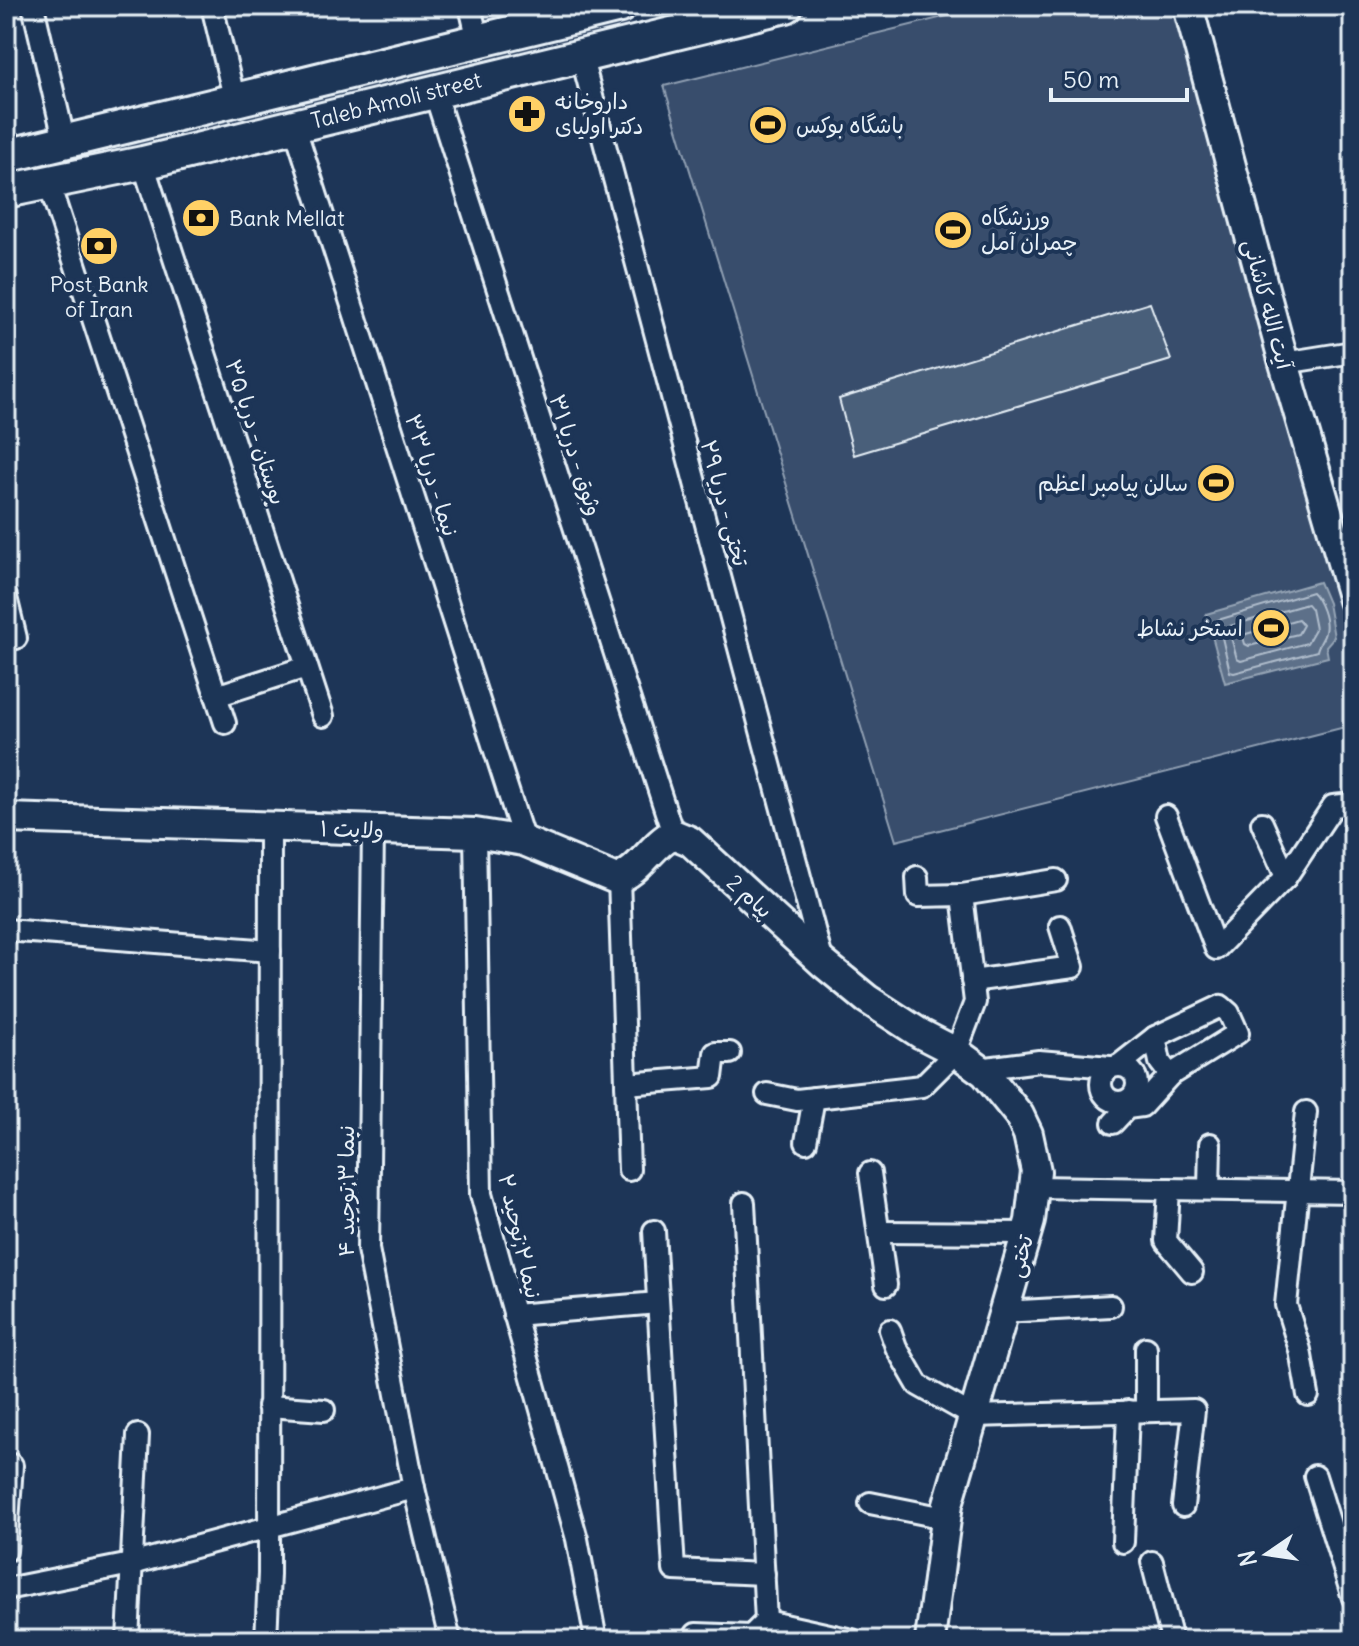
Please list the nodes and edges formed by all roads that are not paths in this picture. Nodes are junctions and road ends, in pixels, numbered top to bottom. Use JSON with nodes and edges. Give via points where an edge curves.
{"nodes":[{"id":1,"x":33,"y":6,"type":"edge"},
{"id":2,"x":212,"y":6,"type":"edge"},
{"id":3,"x":470,"y":6,"type":"edge"},
{"id":4,"x":620,"y":6,"type":"edge"},
{"id":5,"x":786,"y":6,"type":"edge"},
{"id":6,"x":1188,"y":6,"type":"edge"},
{"id":7,"x":720,"y":15,"type":"edge"},
{"id":8,"x":478,"y":41,"type":"junction"},
{"id":9,"x":581,"y":55,"type":"junction"},
{"id":10,"x":434,"y":91,"type":"junction"},
{"id":11,"x":235,"y":101,"type":"junction"},
{"id":12,"x":294,"y":125,"type":"junction"},
{"id":13,"x":65,"y":143,"type":"junction"},
{"id":14,"x":6,"y":156,"type":"edge"},
{"id":15,"x":143,"y":163,"type":"junction"},
{"id":16,"x":49,"y":184,"type":"junction"},
{"id":17,"x":6,"y":191,"type":"edge"},
{"id":18,"x":1353,"y":352,"type":"edge"},
{"id":19,"x":1284,"y":363,"type":"junction"},
{"id":20,"x":6,"y":597,"type":"edge"},
{"id":21,"x":1353,"y":600,"type":"edge"},
{"id":22,"x":16,"y":638,"type":"dead end"},
{"id":23,"x":306,"y":667,"type":"junction"},
{"id":24,"x":216,"y":696,"type":"junction"},
{"id":25,"x":323,"y":716,"type":"dead end"},
{"id":26,"x":225,"y":723,"type":"dead end"},
{"id":27,"x":1353,"y":804,"type":"edge"},
{"id":28,"x":1166,"y":816,"type":"dead end"},
{"id":29,"x":6,"y":818,"type":"edge"},
{"id":30,"x":1262,"y":823,"type":"dead end"},
{"id":31,"x":270,"y":827,"type":"junction"},
{"id":32,"x":373,"y":830,"type":"junction"},
{"id":33,"x":475,"y":833,"type":"junction"},
{"id":34,"x":673,"y":834,"type":"junction"},
{"id":35,"x":524,"y":841,"type":"junction"},
{"id":36,"x":917,"y":877,"type":"dead end"},
{"id":37,"x":1286,"y":877,"type":"junction"},
{"id":38,"x":619,"y":878,"type":"junction"},
{"id":39,"x":1056,"y":880,"type":"dead end"},
{"id":40,"x":962,"y":895,"type":"junction"},
{"id":41,"x":1060,"y":926,"type":"dead end"},
{"id":42,"x":6,"y":930,"type":"edge"},
{"id":43,"x":270,"y":951,"type":"junction"},
{"id":44,"x":823,"y":963,"type":"junction"},
{"id":45,"x":972,"y":981,"type":"junction"},
{"id":46,"x":1190,"y":1020,"type":"junction"},
{"id":47,"x":1155,"y":1037,"type":"junction"},
{"id":48,"x":1210,"y":1050,"type":"junction"},
{"id":49,"x":956,"y":1052,"type":"junction"},
{"id":50,"x":730,"y":1053,"type":"dead end"},
{"id":51,"x":1114,"y":1067,"type":"junction"},
{"id":52,"x":979,"y":1069,"type":"junction"},
{"id":53,"x":1170,"y":1075,"type":"junction"},
{"id":54,"x":626,"y":1084,"type":"junction"},
{"id":55,"x":767,"y":1094,"type":"dead end"},
{"id":56,"x":814,"y":1098,"type":"junction"},
{"id":57,"x":1306,"y":1112,"type":"dead end"},
{"id":58,"x":806,"y":1142,"type":"dead end"},
{"id":59,"x":1210,"y":1144,"type":"dead end"},
{"id":60,"x":629,"y":1170,"type":"dead end"},
{"id":61,"x":870,"y":1173,"type":"dead end"},
{"id":62,"x":1034,"y":1187,"type":"junction"},
{"id":63,"x":1169,"y":1189,"type":"junction"},
{"id":64,"x":1209,"y":1189,"type":"junction"},
{"id":65,"x":1297,"y":1191,"type":"junction"},
{"id":66,"x":1353,"y":1192,"type":"edge"},
{"id":67,"x":744,"y":1203,"type":"dead end"},
{"id":68,"x":654,"y":1231,"type":"dead end"},
{"id":69,"x":880,"y":1232,"type":"junction"},
{"id":70,"x":1027,"y":1233,"type":"junction"},
{"id":71,"x":1192,"y":1272,"type":"dead end"},
{"id":72,"x":886,"y":1285,"type":"dead end"},
{"id":73,"x":658,"y":1303,"type":"junction"},
{"id":74,"x":1111,"y":1306,"type":"dead end"},
{"id":75,"x":1003,"y":1312,"type":"junction"},
{"id":76,"x":514,"y":1315,"type":"junction"},
{"id":77,"x":890,"y":1330,"type":"dead end"},
{"id":78,"x":1146,"y":1348,"type":"dead end"},
{"id":79,"x":1308,"y":1395,"type":"dead end"},
{"id":80,"x":268,"y":1406,"type":"junction"},
{"id":81,"x":324,"y":1410,"type":"dead end"},
{"id":82,"x":1137,"y":1410,"type":"junction"},
{"id":83,"x":973,"y":1416,"type":"junction"},
{"id":84,"x":138,"y":1435,"type":"dead end"},
{"id":85,"x":12,"y":1465,"type":"dead end"},
{"id":86,"x":1315,"y":1476,"type":"dead end"},
{"id":87,"x":414,"y":1488,"type":"junction"},
{"id":88,"x":870,"y":1503,"type":"dead end"},
{"id":89,"x":1183,"y":1506,"type":"dead end"},
{"id":90,"x":945,"y":1518,"type":"junction"},
{"id":91,"x":269,"y":1527,"type":"junction"},
{"id":92,"x":1123,"y":1542,"type":"dead end"},
{"id":93,"x":6,"y":1551,"type":"edge"},
{"id":94,"x":1152,"y":1562,"type":"dead end"},
{"id":95,"x":131,"y":1564,"type":"junction"},
{"id":96,"x":764,"y":1574,"type":"junction"},
{"id":97,"x":6,"y":1589,"type":"edge"},
{"id":98,"x":1353,"y":1598,"type":"edge"},
{"id":99,"x":766,"y":1621,"type":"junction"},
{"id":100,"x":696,"y":1634,"type":"dead end"},
{"id":101,"x":128,"y":1640,"type":"edge"},
{"id":102,"x":266,"y":1640,"type":"edge"},
{"id":103,"x":450,"y":1640,"type":"edge"},
{"id":104,"x":596,"y":1640,"type":"edge"},
{"id":105,"x":852,"y":1640,"type":"edge"},
{"id":106,"x":930,"y":1640,"type":"edge"},
{"id":107,"x":1172,"y":1640,"type":"edge"}],
"edges":[{"from":1,"to":13,"type":"street"},
{"from":2,"to":11,"type":"street"},
{"from":3,"to":8,"type":"street"},
{"from":4,"to":8,"type":"main road","name":"Taleb Amoli street"},
{"from":5,"to":7,"type":"main road","name":"Taleb Amoli street"},
{"from":6,"to":19,"type":"street","name":"آیت الله کاشانی"},
{"from":7,"to":9,"type":"main road","name":"Taleb Amoli street"},
{"from":8,"to":11,"type":"main road","name":"Taleb Amoli street"},
{"from":9,"to":10,"type":"main road","name":"Taleb Amoli street"},
{"from":9,"to":44,"type":"street","name":"تختی - دریا ۲۹"},
{"from":10,"to":12,"type":"main road","name":"Taleb Amoli street"},
{"from":10,"to":34,"type":"street","name":"وثوق - دریا ۳۱"},
{"from":11,"to":13,"type":"main road","name":"Taleb Amoli street"},
{"from":12,"to":15,"type":"main road","name":"Taleb Amoli street"},
{"from":12,"to":35,"type":"street","name":"نیما - دریا ۳۳"},
{"from":13,"to":14,"type":"main road","name":"Taleb Amoli street"},
{"from":15,"to":16,"type":"main road","name":"Taleb Amoli street"},
{"from":15,"to":23,"type":"street","name":"بوستان - دریا ۳۵"},
{"from":16,"to":17,"type":"main road","name":"Taleb Amoli street"},
{"from":16,"to":24,"type":"street"},
{"from":18,"to":19,"type":"street"},
{"from":19,"to":21,"type":"street","name":"آیت الله کاشانی"},
{"from":20,"to":22,"type":"street"},
{"from":23,"to":24,"type":"street"},
{"from":23,"to":25,"type":"street","name":"بوستان - دریا ۳۵"},
{"from":24,"to":26,"type":"street"},
{"from":27,"to":37,"type":"street","via":[[1333,806]]},
{"from":28,"to":37,"type":"street","via":[[1216,949]]},
{"from":29,"to":31,"type":"street","name":"ولایت ۱"},
{"from":30,"to":37,"type":"street"},
{"from":31,"to":32,"type":"street","name":"ولایت ۱"},
{"from":31,"to":43,"type":"street"},
{"from":32,"to":33,"type":"street","name":"ولایت ۱"},
{"from":32,"to":87,"type":"street","name":"نیما ۳;توحید ۴","via":[[368,1249]]},
{"from":33,"to":35,"type":"street","name":"ولایت ۱"},
{"from":33,"to":76,"type":"street","name":"نیما ۲;توحید ۲","via":[[481,1194]]},
{"from":34,"to":38,"type":"street"},
{"from":34,"to":44,"type":"street","name":"پیام 2","via":[[690,841]]},
{"from":35,"to":38,"type":"street","name":"ولایت ۱"},
{"from":36,"to":40,"type":"street","via":[[918,896]]},
{"from":38,"to":54,"type":"street"},
{"from":39,"to":40,"type":"street"},
{"from":40,"to":45,"type":"street"},
{"from":41,"to":45,"type":"street","via":[[1073,967]]},
{"from":42,"to":43,"type":"street"},
{"from":43,"to":80,"type":"street"},
{"from":44,"to":49,"type":"street","name":"تختی","via":[[888,1012]]},
{"from":45,"to":49,"type":"street","via":[[975,1002]]},
{"from":46,"to":47,"type":"street"},
{"from":46,"to":48,"type":"street","via":[[1204,1032]]},
{"from":46,"to":48,"type":"street","via":[[1221,1006],[1229,1013],[1238,1033]]},
{"from":47,"to":51,"type":"street"},
{"from":47,"to":53,"type":"street","via":[[1160,1062]]},
{"from":48,"to":53,"type":"street"},
{"from":49,"to":52,"type":"street","name":"تختی"},
{"from":49,"to":56,"type":"street","via":[[922,1086]]},
{"from":50,"to":54,"type":"street","via":[[715,1053],[712,1077]]},
{"from":51,"to":52,"type":"street","via":[[1039,1061]]},
{"from":51,"to":53,"type":"street","via":[[1127,1067],[1137,1078],[1136,1092],[1121,1111],[1142,1106]]},
{"from":52,"to":62,"type":"street","name":"تختی","via":[[1019,1115],[1028,1134]]},
{"from":54,"to":60,"type":"street"},
{"from":55,"to":56,"type":"street"},
{"from":56,"to":58,"type":"street"},
{"from":57,"to":65,"type":"street"},
{"from":59,"to":64,"type":"street"},
{"from":61,"to":69,"type":"street"},
{"from":62,"to":63,"type":"street"},
{"from":62,"to":70,"type":"street","name":"تختی"},
{"from":63,"to":64,"type":"street"},
{"from":63,"to":71,"type":"street","via":[[1166,1241]]},
{"from":64,"to":65,"type":"street"},
{"from":65,"to":66,"type":"street"},
{"from":65,"to":79,"type":"street","via":[[1286,1305]]},
{"from":67,"to":96,"type":"street"},
{"from":68,"to":73,"type":"street"},
{"from":69,"to":70,"type":"street"},
{"from":69,"to":72,"type":"street"},
{"from":70,"to":75,"type":"street","name":"تختی"},
{"from":73,"to":76,"type":"street"},
{"from":73,"to":96,"type":"street","via":[[674,1570]]},
{"from":74,"to":75,"type":"street"},
{"from":75,"to":83,"type":"street","name":"تختی"},
{"from":76,"to":104,"type":"street","name":"نیما ۲;توحید ۲","via":[[577,1539]]},
{"from":77,"to":83,"type":"street","via":[[918,1385]]},
{"from":78,"to":82,"type":"street"},
{"from":80,"to":81,"type":"street"},
{"from":80,"to":91,"type":"street"},
{"from":82,"to":83,"type":"street"},
{"from":82,"to":89,"type":"street","via":[[1194,1410]]},
{"from":82,"to":92,"type":"street"},
{"from":83,"to":90,"type":"street","name":"تختی"},
{"from":84,"to":95,"type":"street"},
{"from":85,"to":93,"type":"street"},
{"from":86,"to":98,"type":"street"},
{"from":87,"to":91,"type":"street"},
{"from":87,"to":103,"type":"street","name":"نیما ۳;توحید ۴"},
{"from":88,"to":90,"type":"street"},
{"from":90,"to":106,"type":"street","name":"تختی"},
{"from":91,"to":95,"type":"street"},
{"from":91,"to":102,"type":"street"},
{"from":94,"to":107,"type":"street"},
{"from":95,"to":97,"type":"street"},
{"from":95,"to":101,"type":"street"},
{"from":96,"to":99,"type":"street"},
{"from":99,"to":100,"type":"street","via":[[751,1636]]},
{"from":99,"to":105,"type":"street"}]}
